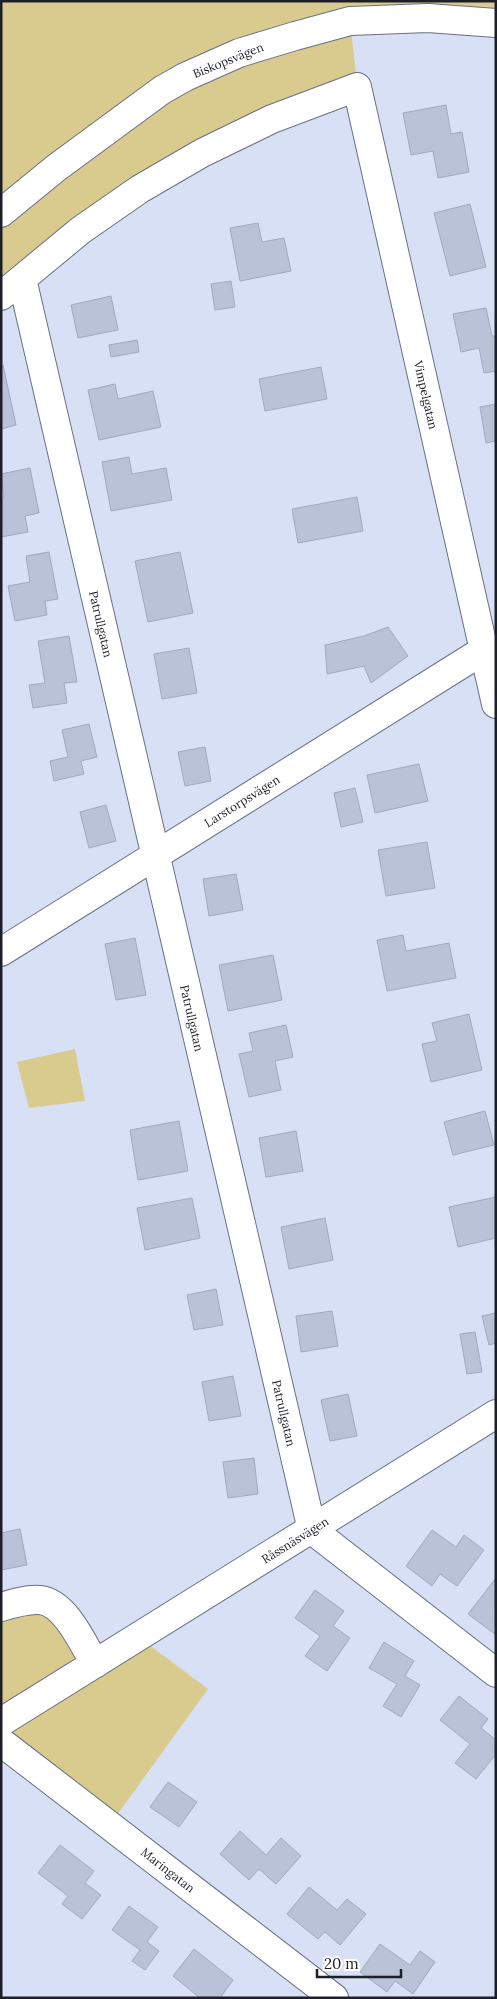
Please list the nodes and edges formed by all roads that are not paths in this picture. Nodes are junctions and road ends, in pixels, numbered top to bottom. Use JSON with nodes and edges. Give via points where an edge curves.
{"nodes":[{"id":1,"x":496,"y":23,"type":"edge"},
{"id":2,"x":1,"y":213,"type":"edge"},
{"id":3,"x":22,"y":279,"type":"junction"},
{"id":4,"x":1,"y":296,"type":"edge"},
{"id":5,"x":484,"y":650,"type":"junction"},
{"id":6,"x":496,"y":704,"type":"edge"},
{"id":7,"x":154,"y":855,"type":"junction"},
{"id":8,"x":1,"y":952,"type":"edge"},
{"id":9,"x":496,"y":1414,"type":"edge"},
{"id":10,"x":312,"y":1530,"type":"junction"},
{"id":11,"x":1,"y":1607,"type":"edge"},
{"id":12,"x":95,"y":1664,"type":"junction"},
{"id":13,"x":496,"y":1673,"type":"edge"},
{"id":14,"x":1,"y":1722,"type":"edge"},
{"id":15,"x":1,"y":1742,"type":"edge"},
{"id":16,"x":334,"y":1998,"type":"edge"}],
"edges":[{"from":1,"to":2,"type":"street","name":"Biskopsvägen","via":[[428,18],[350,21],[238,54],[162,90]]},
{"from":3,"to":4,"type":"street"},
{"from":3,"to":5,"type":"street","name":"Vimpelgatan","via":[[81,230],[156,180],[272,119],[356,87]]},
{"from":3,"to":7,"type":"street","name":"Patrullgatan"},
{"from":5,"to":6,"type":"street","name":"Vimpelgatan"},
{"from":5,"to":7,"type":"street","name":"Larstorpsvägen"},
{"from":7,"to":8,"type":"street","name":"Larstorpsvägen"},
{"from":7,"to":10,"type":"street","name":"Patrullgatan"},
{"from":9,"to":10,"type":"street","name":"Råssnäsvägen"},
{"from":10,"to":12,"type":"street","name":"Råssnäsvägen"},
{"from":10,"to":13,"type":"street"},
{"from":11,"to":12,"type":"street","via":[[41,1600],[51,1603],[74,1627]]},
{"from":12,"to":14,"type":"street","name":"Råssnäsvägen"},
{"from":15,"to":16,"type":"street","name":"Maringatan"}]}
